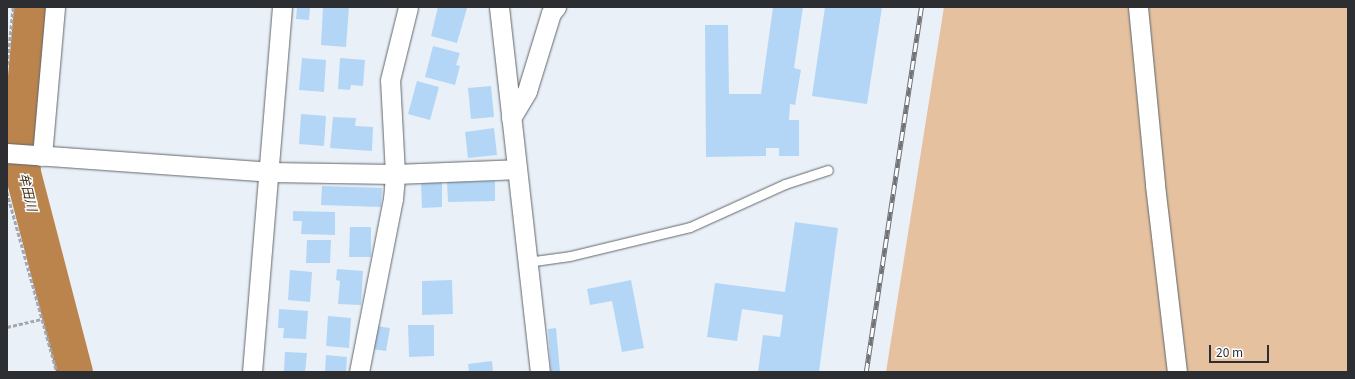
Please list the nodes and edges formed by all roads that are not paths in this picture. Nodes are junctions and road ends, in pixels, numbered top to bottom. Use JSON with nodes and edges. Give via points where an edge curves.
{"nodes":[{"id":1,"x":55,"y":7,"type":"edge"},
{"id":2,"x":282,"y":7,"type":"edge"},
{"id":3,"x":408,"y":7,"type":"edge"},
{"id":4,"x":499,"y":7,"type":"edge"},
{"id":5,"x":556,"y":7,"type":"edge"},
{"id":6,"x":1138,"y":7,"type":"edge"},
{"id":7,"x":511,"y":118,"type":"junction"},
{"id":8,"x":7,"y":153,"type":"edge"},
{"id":9,"x":39,"y":156,"type":"junction"},
{"id":10,"x":517,"y":169,"type":"junction"},
{"id":11,"x":828,"y":170,"type":"dead end"},
{"id":12,"x":269,"y":172,"type":"junction"},
{"id":13,"x":395,"y":174,"type":"junction"},
{"id":14,"x":527,"y":262,"type":"junction"},
{"id":15,"x":252,"y":372,"type":"edge"},
{"id":16,"x":359,"y":372,"type":"edge"},
{"id":17,"x":540,"y":372,"type":"edge"},
{"id":18,"x":1177,"y":372,"type":"edge"}],
"edges":[{"from":1,"to":9,"type":"street"},
{"from":2,"to":12,"type":"street"},
{"from":3,"to":13,"type":"street","via":[[390,80]]},
{"from":4,"to":7,"type":"street"},
{"from":5,"to":7,"type":"street","via":[[551,13],[527,91]]},
{"from":6,"to":18,"type":"street","via":[[1155,185]]},
{"from":7,"to":10,"type":"street"},
{"from":8,"to":9,"type":"street"},
{"from":9,"to":12,"type":"street"},
{"from":10,"to":13,"type":"street"},
{"from":10,"to":14,"type":"street"},
{"from":11,"to":14,"type":"lane","via":[[785,184],[690,227],[570,256]]},
{"from":12,"to":13,"type":"street"},
{"from":12,"to":15,"type":"street"},
{"from":13,"to":16,"type":"street","via":[[393,199]]},
{"from":14,"to":17,"type":"street"}]}
